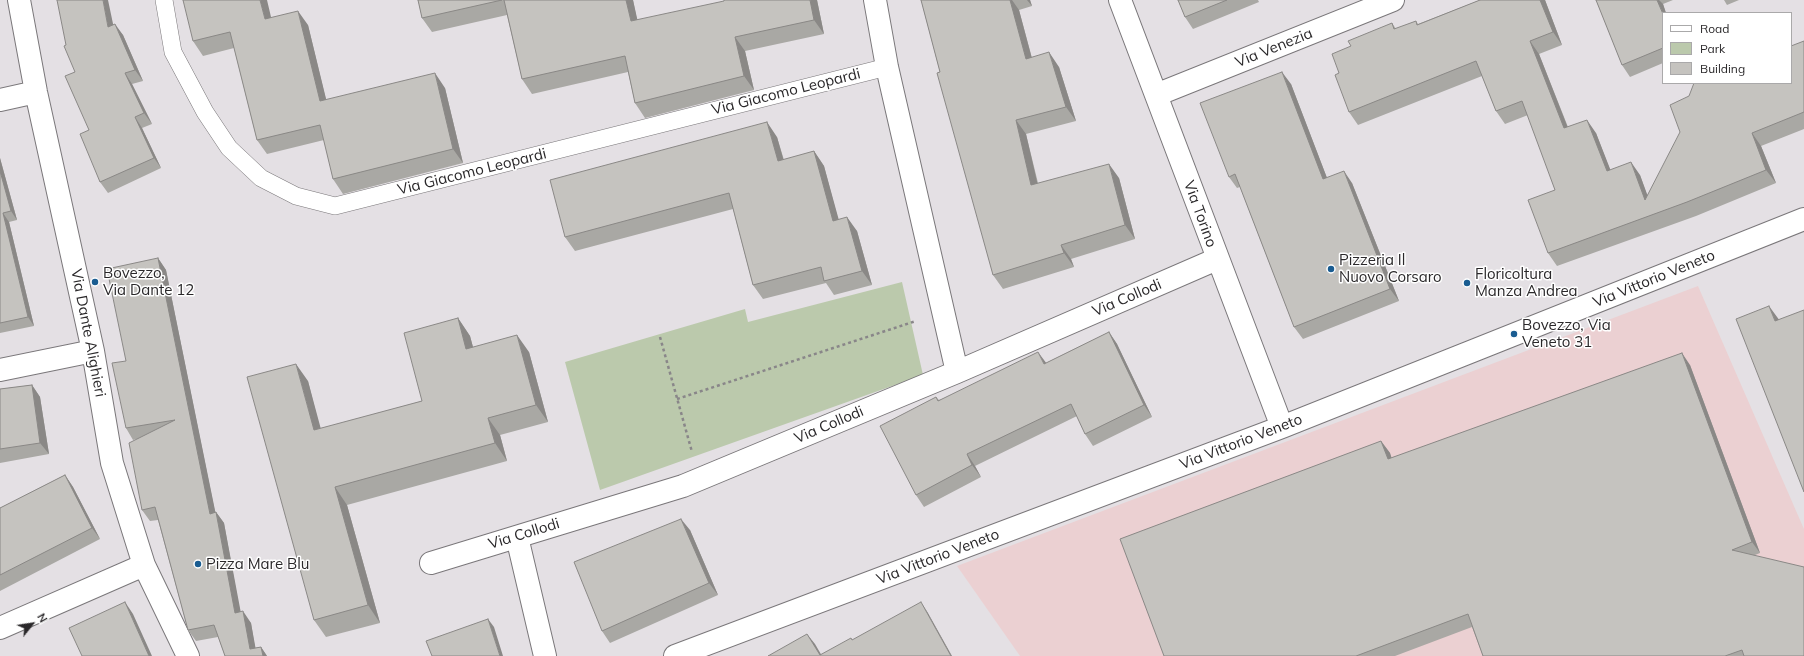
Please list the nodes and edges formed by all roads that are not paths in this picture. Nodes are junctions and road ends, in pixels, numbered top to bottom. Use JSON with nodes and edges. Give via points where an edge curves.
{"nodes":[{"id":1,"x":19,"y":0,"type":"edge"},
{"id":2,"x":164,"y":0,"type":"edge"},
{"id":3,"x":875,"y":0,"type":"edge"},
{"id":4,"x":1120,"y":0,"type":"edge"},
{"id":5,"x":1392,"y":0,"type":"edge"},
{"id":6,"x":887,"y":67,"type":"junction"},
{"id":7,"x":36,"y":92,"type":"junction"},
{"id":8,"x":1156,"y":95,"type":"junction"},
{"id":9,"x":0,"y":100,"type":"edge"},
{"id":10,"x":1804,"y":219,"type":"edge"},
{"id":11,"x":1217,"y":259,"type":"junction"},
{"id":12,"x":93,"y":351,"type":"junction"},
{"id":13,"x":0,"y":370,"type":"edge"},
{"id":14,"x":957,"y":372,"type":"junction"},
{"id":15,"x":1282,"y":427,"type":"junction"},
{"id":16,"x":517,"y":537,"type":"junction"},
{"id":17,"x":431,"y":563,"type":"dead end"},
{"id":18,"x":144,"y":565,"type":"junction"},
{"id":19,"x":0,"y":628,"type":"edge"},
{"id":20,"x":188,"y":656,"type":"edge"},
{"id":21,"x":545,"y":656,"type":"edge"},
{"id":22,"x":675,"y":656,"type":"edge"}],
"edges":[{"from":1,"to":7,"type":"street","name":"Via Dante Alighieri"},
{"from":2,"to":6,"type":"lane","name":"Via Giacomo Leopardi","via":[[173,52],[205,112],[229,148],[261,178],[296,196],[335,206]]},
{"from":3,"to":6,"type":"street"},
{"from":4,"to":8,"type":"street","name":"Via Torino"},
{"from":5,"to":8,"type":"street","name":"Via Venezia"},
{"from":6,"to":14,"type":"street"},
{"from":7,"to":9,"type":"street"},
{"from":7,"to":12,"type":"street","name":"Via Dante Alighieri"},
{"from":8,"to":11,"type":"street","name":"Via Torino"},
{"from":10,"to":15,"type":"street","name":"Via Vittorio Veneto"},
{"from":11,"to":14,"type":"street","name":"Via Collodi"},
{"from":11,"to":15,"type":"street","name":"Via Torino"},
{"from":12,"to":13,"type":"street"},
{"from":12,"to":18,"type":"street","name":"Via Dante Alighieri","via":[[112,463]]},
{"from":14,"to":16,"type":"street","name":"Via Collodi","via":[[683,486]]},
{"from":15,"to":22,"type":"street","name":"Via Vittorio Veneto"},
{"from":16,"to":17,"type":"street","name":"Via Collodi"},
{"from":16,"to":21,"type":"street"},
{"from":18,"to":19,"type":"street"},
{"from":18,"to":20,"type":"street","name":"Via Dante Alighieri"}]}
